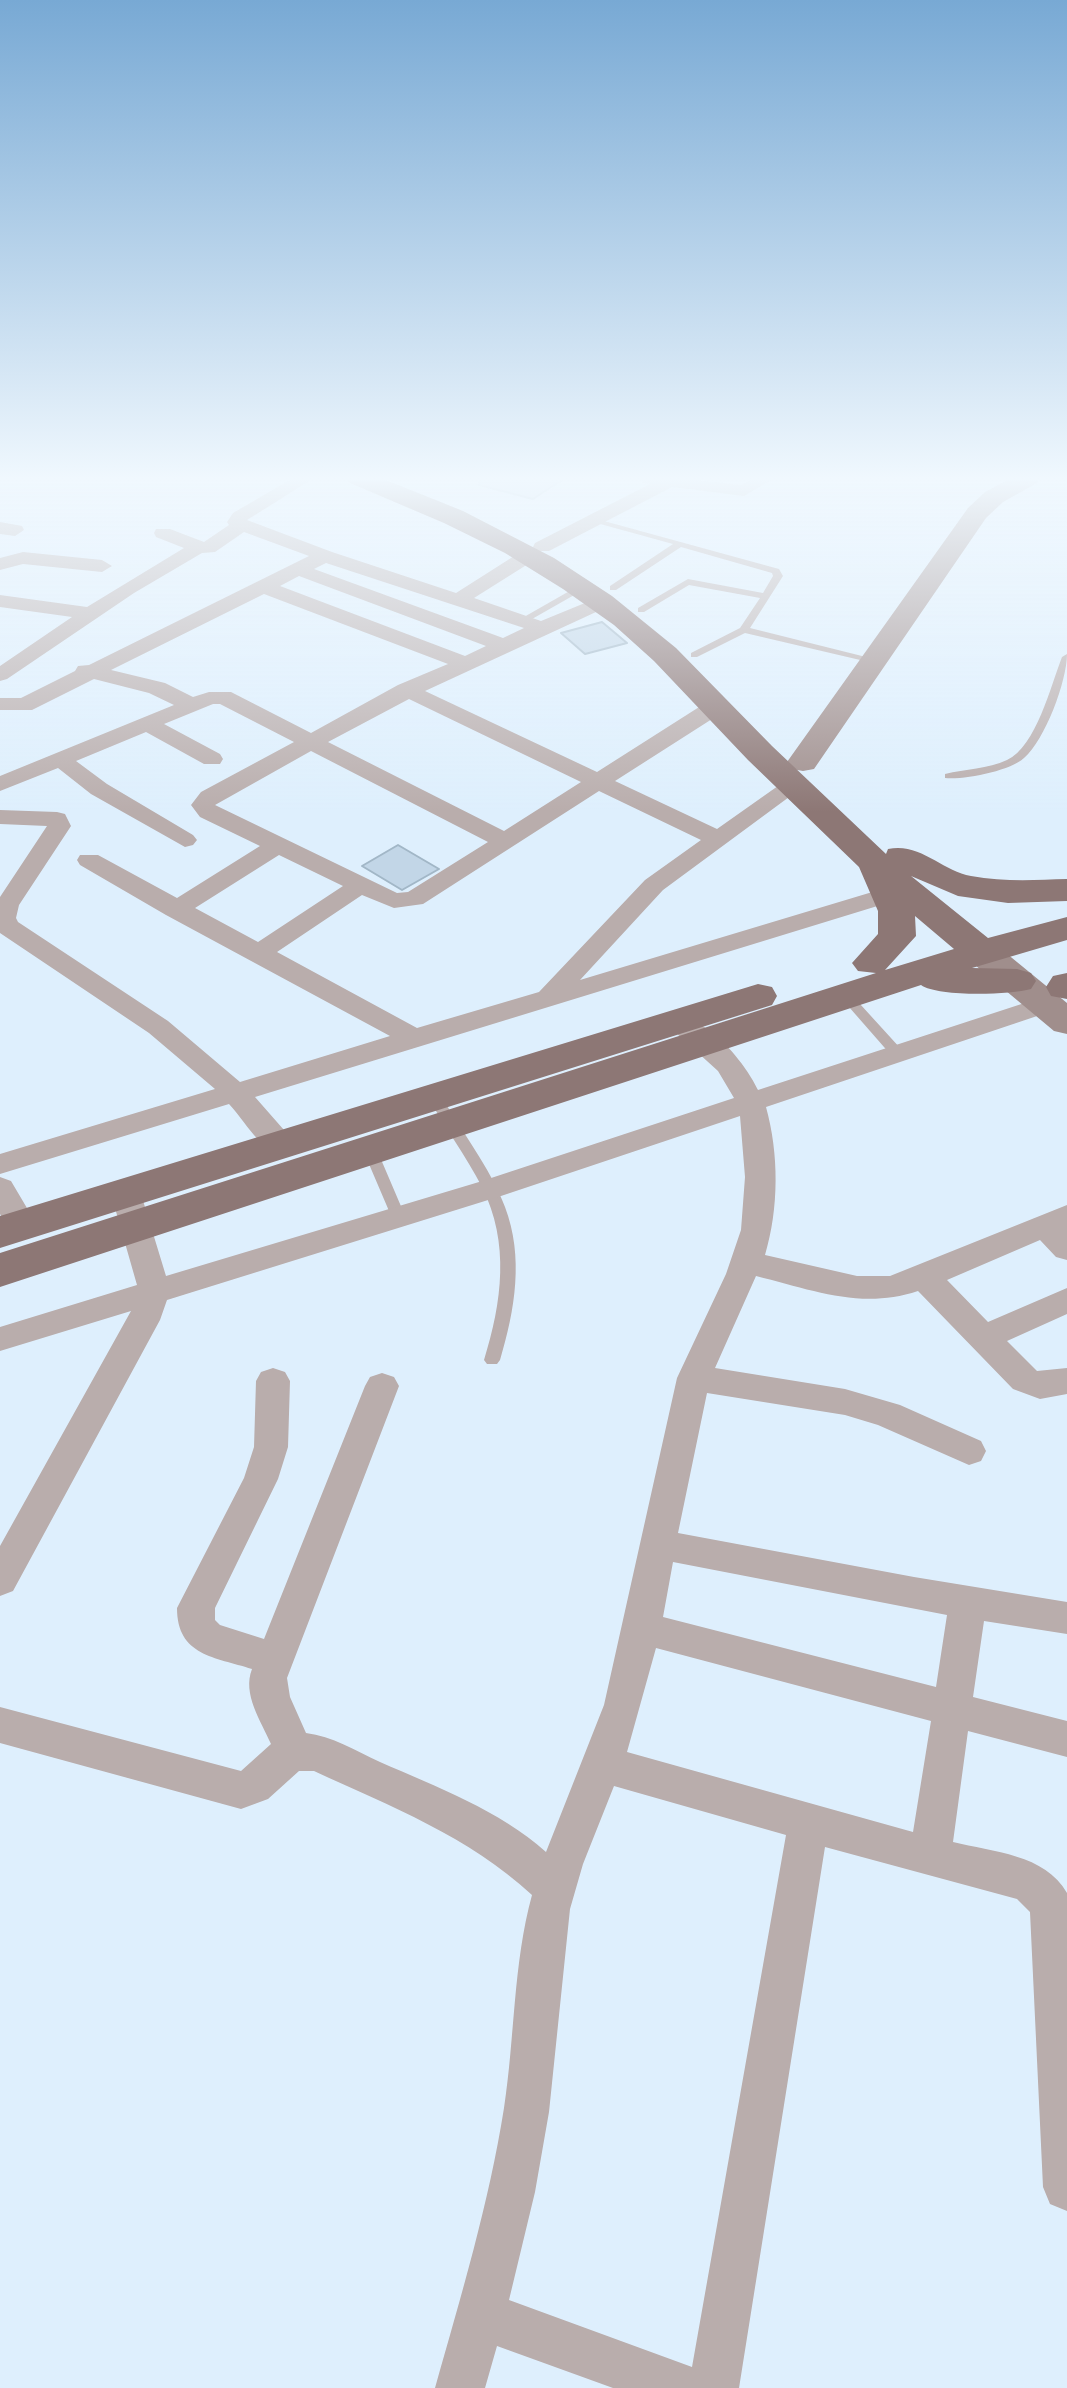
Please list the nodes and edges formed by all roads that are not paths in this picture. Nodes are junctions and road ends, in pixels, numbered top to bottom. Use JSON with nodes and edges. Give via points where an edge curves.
{"nodes":[{"id":1,"x":126,"y":589,"type":"edge"},
{"id":2,"x":260,"y":589,"type":"edge"},
{"id":3,"x":271,"y":589,"type":"edge"},
{"id":4,"x":352,"y":589,"type":"edge"},
{"id":5,"x":426,"y":589,"type":"edge"},
{"id":6,"x":475,"y":589,"type":"edge"},
{"id":7,"x":593,"y":589,"type":"edge"},
{"id":8,"x":604,"y":589,"type":"edge"},
{"id":9,"x":676,"y":589,"type":"edge"},
{"id":10,"x":729,"y":589,"type":"edge"},
{"id":11,"x":770,"y":589,"type":"edge"},
{"id":12,"x":923,"y":589,"type":"edge"},
{"id":13,"x":598,"y":593,"type":"junction"},
{"id":14,"x":766,"y":596,"type":"junction"},
{"id":15,"x":458,"y":600,"type":"junction"},
{"id":16,"x":0,"y":601,"type":"edge"},
{"id":17,"x":641,"y":610,"type":"junction"},
{"id":18,"x":91,"y":614,"type":"junction"},
{"id":19,"x":531,"y":624,"type":"junction"},
{"id":20,"x":744,"y":630,"type":"junction"},
{"id":21,"x":501,"y":644,"type":"junction"},
{"id":22,"x":694,"y":655,"type":"junction"},
{"id":23,"x":1067,"y":657,"type":"edge"},
{"id":24,"x":10,"y":660,"type":"edge"},
{"id":25,"x":873,"y":660,"type":"junction"},
{"id":26,"x":465,"y":663,"type":"junction"},
{"id":27,"x":92,"y":671,"type":"junction"},
{"id":28,"x":0,"y":675,"type":"edge"},
{"id":29,"x":406,"y":690,"type":"junction"},
{"id":30,"x":0,"y":704,"type":"edge"},
{"id":31,"x":194,"y":706,"type":"junction"},
{"id":32,"x":715,"y":707,"type":"junction"},
{"id":33,"x":148,"y":724,"type":"junction"},
{"id":34,"x":309,"y":742,"type":"junction"},
{"id":35,"x":212,"y":759,"type":"dead end"},
{"id":36,"x":61,"y":760,"type":"junction"},
{"id":37,"x":798,"y":774,"type":"junction"},
{"id":38,"x":949,"y":776,"type":"dead end"},
{"id":39,"x":595,"y":783,"type":"junction"},
{"id":40,"x":0,"y":784,"type":"edge"},
{"id":41,"x":0,"y":817,"type":"edge"},
{"id":42,"x":716,"y":838,"type":"junction"},
{"id":43,"x":185,"y":840,"type":"dead end"},
{"id":44,"x":505,"y":841,"type":"junction"},
{"id":45,"x":276,"y":846,"type":"junction"},
{"id":46,"x":89,"y":860,"type":"dead end"},
{"id":47,"x":886,"y":860,"type":"junction"},
{"id":48,"x":359,"y":886,"type":"junction"},
{"id":49,"x":1067,"y":890,"type":"edge"},
{"id":50,"x":888,"y":895,"type":"junction"},
{"id":51,"x":1067,"y":900,"type":"edge"},
{"id":52,"x":175,"y":910,"type":"junction"},
{"id":53,"x":4,"y":928,"type":"edge"},
{"id":54,"x":1067,"y":928,"type":"edge"},
{"id":55,"x":985,"y":937,"type":"junction"},
{"id":56,"x":258,"y":953,"type":"junction"},
{"id":57,"x":886,"y":970,"type":"junction"},
{"id":58,"x":1055,"y":994,"type":"edge"},
{"id":59,"x":846,"y":996,"type":"junction"},
{"id":60,"x":546,"y":1001,"type":"junction"},
{"id":61,"x":692,"y":1031,"type":"junction"},
{"id":62,"x":414,"y":1038,"type":"junction"},
{"id":63,"x":896,"y":1052,"type":"junction"},
{"id":64,"x":236,"y":1093,"type":"junction"},
{"id":65,"x":752,"y":1102,"type":"junction"},
{"id":66,"x":442,"y":1110,"type":"junction"},
{"id":67,"x":281,"y":1145,"type":"junction"},
{"id":68,"x":370,"y":1150,"type":"junction"},
{"id":69,"x":0,"y":1164,"type":"edge"},
{"id":70,"x":0,"y":1188,"type":"edge"},
{"id":71,"x":490,"y":1189,"type":"junction"},
{"id":72,"x":131,"y":1210,"type":"junction"},
{"id":73,"x":399,"y":1218,"type":"junction"},
{"id":74,"x":1055,"y":1221,"type":"edge"},
{"id":75,"x":11,"y":1229,"type":"edge"},
{"id":76,"x":1067,"y":1249,"type":"edge"},
{"id":77,"x":748,"y":1263,"type":"junction"},
{"id":78,"x":0,"y":1270,"type":"edge"},
{"id":79,"x":924,"y":1277,"type":"junction"},
{"id":80,"x":154,"y":1290,"type":"junction"},
{"id":81,"x":1067,"y":1300,"type":"edge"},
{"id":82,"x":0,"y":1339,"type":"edge"},
{"id":83,"x":982,"y":1339,"type":"junction"},
{"id":84,"x":492,"y":1360,"type":"dead end"},
{"id":85,"x":694,"y":1378,"type":"junction"},
{"id":86,"x":273,"y":1381,"type":"dead end"},
{"id":87,"x":1067,"y":1381,"type":"edge"},
{"id":88,"x":382,"y":1386,"type":"dead end"},
{"id":89,"x":969,"y":1451,"type":"dead end"},
{"id":90,"x":657,"y":1544,"type":"junction"},
{"id":91,"x":0,"y":1580,"type":"edge"},
{"id":92,"x":968,"y":1602,"type":"junction"},
{"id":93,"x":1067,"y":1618,"type":"edge"},
{"id":94,"x":642,"y":1628,"type":"junction"},
{"id":95,"x":274,"y":1659,"type":"junction"},
{"id":96,"x":953,"y":1710,"type":"junction"},
{"id":97,"x":0,"y":1725,"type":"edge"},
{"id":98,"x":1067,"y":1739,"type":"edge"},
{"id":99,"x":293,"y":1750,"type":"junction"},
{"id":100,"x":604,"y":1764,"type":"junction"},
{"id":101,"x":809,"y":1820,"type":"junction"},
{"id":102,"x":930,"y":1857,"type":"junction"},
{"id":103,"x":554,"y":1887,"type":"junction"},
{"id":104,"x":1067,"y":2187,"type":"edge"},
{"id":105,"x":481,"y":2315,"type":"junction"},
{"id":106,"x":460,"y":2388,"type":"edge"},
{"id":107,"x":683,"y":2388,"type":"edge"},
{"id":108,"x":714,"y":2388,"type":"edge"}],
"edges":[{"from":1,"to":18,"type":"street"},
{"from":2,"to":27,"type":"street"},
{"from":3,"to":26,"type":"street"},
{"from":4,"to":21,"type":"street"},
{"from":5,"to":15,"type":"street"},
{"from":6,"to":15,"type":"street"},
{"from":7,"to":13,"type":"main road"},
{"from":8,"to":13,"type":"lane"},
{"from":9,"to":17,"type":"lane"},
{"from":10,"to":14,"type":"lane"},
{"from":11,"to":14,"type":"lane"},
{"from":12,"to":25,"type":"street"},
{"from":13,"to":17,"type":"main road"},
{"from":13,"to":19,"type":"street"},
{"from":13,"to":32,"type":"main road"},
{"from":14,"to":20,"type":"lane"},
{"from":15,"to":19,"type":"street"},
{"from":16,"to":18,"type":"street"},
{"from":17,"to":22,"type":"main road"},
{"from":18,"to":24,"type":"street"},
{"from":19,"to":21,"type":"street"},
{"from":20,"to":22,"type":"lane"},
{"from":20,"to":25,"type":"lane"},
{"from":21,"to":26,"type":"street"},
{"from":22,"to":37,"type":"main road"},
{"from":23,"to":38,"type":"lane","via":[[1021,756]]},
{"from":24,"to":27,"type":"street"},
{"from":24,"to":28,"type":"street"},
{"from":25,"to":37,"type":"street"},
{"from":26,"to":29,"type":"street"},
{"from":27,"to":30,"type":"street","via":[[24,705]]},
{"from":27,"to":31,"type":"street","via":[[157,688]]},
{"from":29,"to":34,"type":"street"},
{"from":29,"to":39,"type":"street"},
{"from":31,"to":33,"type":"street"},
{"from":31,"to":34,"type":"street","via":[[209,698],[231,699]]},
{"from":32,"to":37,"type":"main road"},
{"from":32,"to":39,"type":"street"},
{"from":33,"to":35,"type":"street"},
{"from":33,"to":36,"type":"street"},
{"from":34,"to":44,"type":"street"},
{"from":34,"to":45,"type":"street","via":[[203,805]]},
{"from":36,"to":40,"type":"street"},
{"from":36,"to":43,"type":"street"},
{"from":37,"to":42,"type":"street"},
{"from":37,"to":47,"type":"main road"},
{"from":39,"to":42,"type":"street"},
{"from":39,"to":44,"type":"street"},
{"from":41,"to":53,"type":"street","via":[[46,817],[57,819],[59,826],[7,905]]},
{"from":42,"to":60,"type":"street","via":[[654,885]]},
{"from":44,"to":48,"type":"street","via":[[414,899],[394,901]]},
{"from":45,"to":48,"type":"street"},
{"from":45,"to":52,"type":"street"},
{"from":46,"to":52,"type":"street"},
{"from":47,"to":49,"type":"main road","via":[[958,885],[1008,892]]},
{"from":47,"to":50,"type":"main road"},
{"from":47,"to":55,"type":"main road"},
{"from":48,"to":56,"type":"street"},
{"from":50,"to":57,"type":"main road","via":[[896,911],[897,936]]},
{"from":50,"to":60,"type":"street"},
{"from":51,"to":55,"type":"main road"},
{"from":52,"to":56,"type":"street"},
{"from":53,"to":64,"type":"street","via":[[156,1026]]},
{"from":54,"to":55,"type":"main road"},
{"from":55,"to":57,"type":"main road"},
{"from":55,"to":58,"type":"street"},
{"from":55,"to":58,"type":"street"},
{"from":56,"to":62,"type":"street"},
{"from":57,"to":58,"type":"main road"},
{"from":57,"to":59,"type":"main road"},
{"from":57,"to":61,"type":"main road"},
{"from":58,"to":63,"type":"street"},
{"from":59,"to":61,"type":"main road"},
{"from":59,"to":63,"type":"lane"},
{"from":60,"to":62,"type":"street"},
{"from":61,"to":65,"type":"street","via":[[739,1078]]},
{"from":61,"to":66,"type":"main road"},
{"from":62,"to":64,"type":"street"},
{"from":63,"to":65,"type":"street"},
{"from":64,"to":67,"type":"street"},
{"from":64,"to":69,"type":"street"},
{"from":65,"to":71,"type":"street"},
{"from":65,"to":77,"type":"street","via":[[760,1135],[759,1211]]},
{"from":66,"to":67,"type":"main road"},
{"from":66,"to":68,"type":"main road"},
{"from":66,"to":71,"type":"lane"},
{"from":67,"to":72,"type":"main road"},
{"from":68,"to":72,"type":"main road"},
{"from":68,"to":73,"type":"lane"},
{"from":70,"to":75,"type":"street"},
{"from":71,"to":73,"type":"street"},
{"from":71,"to":84,"type":"lane","via":[[510,1270],[504,1324]]},
{"from":72,"to":75,"type":"main road"},
{"from":72,"to":78,"type":"main road"},
{"from":72,"to":80,"type":"street"},
{"from":73,"to":80,"type":"street"},
{"from":74,"to":76,"type":"street"},
{"from":74,"to":79,"type":"street"},
{"from":77,"to":79,"type":"street","via":[[857,1288],[890,1288]]},
{"from":77,"to":85,"type":"street"},
{"from":79,"to":83,"type":"street"},
{"from":80,"to":82,"type":"street"},
{"from":80,"to":91,"type":"street","via":[[144,1320]]},
{"from":81,"to":83,"type":"street"},
{"from":83,"to":87,"type":"street","via":[[1025,1380],[1040,1386]]},
{"from":85,"to":89,"type":"street","via":[[845,1402]]},
{"from":85,"to":90,"type":"street"},
{"from":86,"to":95,"type":"street","via":[[271,1447],[261,1479],[196,1608],[196,1626],[208,1638]]},
{"from":88,"to":95,"type":"street"},
{"from":90,"to":92,"type":"street"},
{"from":90,"to":94,"type":"street"},
{"from":92,"to":93,"type":"street"},
{"from":92,"to":96,"type":"street"},
{"from":94,"to":96,"type":"street"},
{"from":94,"to":100,"type":"street"},
{"from":95,"to":99,"type":"street","via":[[268,1694]]},
{"from":96,"to":98,"type":"street"},
{"from":96,"to":102,"type":"street"},
{"from":97,"to":99,"type":"street","via":[[241,1790],[256,1787]]},
{"from":99,"to":103,"type":"street","via":[[317,1753],[449,1813],[513,1850]]},
{"from":100,"to":101,"type":"street"},
{"from":100,"to":103,"type":"street"},
{"from":101,"to":102,"type":"street"},
{"from":101,"to":108,"type":"street"},
{"from":102,"to":104,"type":"street","via":[[1024,1880],[1039,1888],[1051,1905]]},
{"from":103,"to":105,"type":"street","via":[[541,1961],[532,2073]]},
{"from":105,"to":106,"type":"street"},
{"from":105,"to":107,"type":"street"}]}
